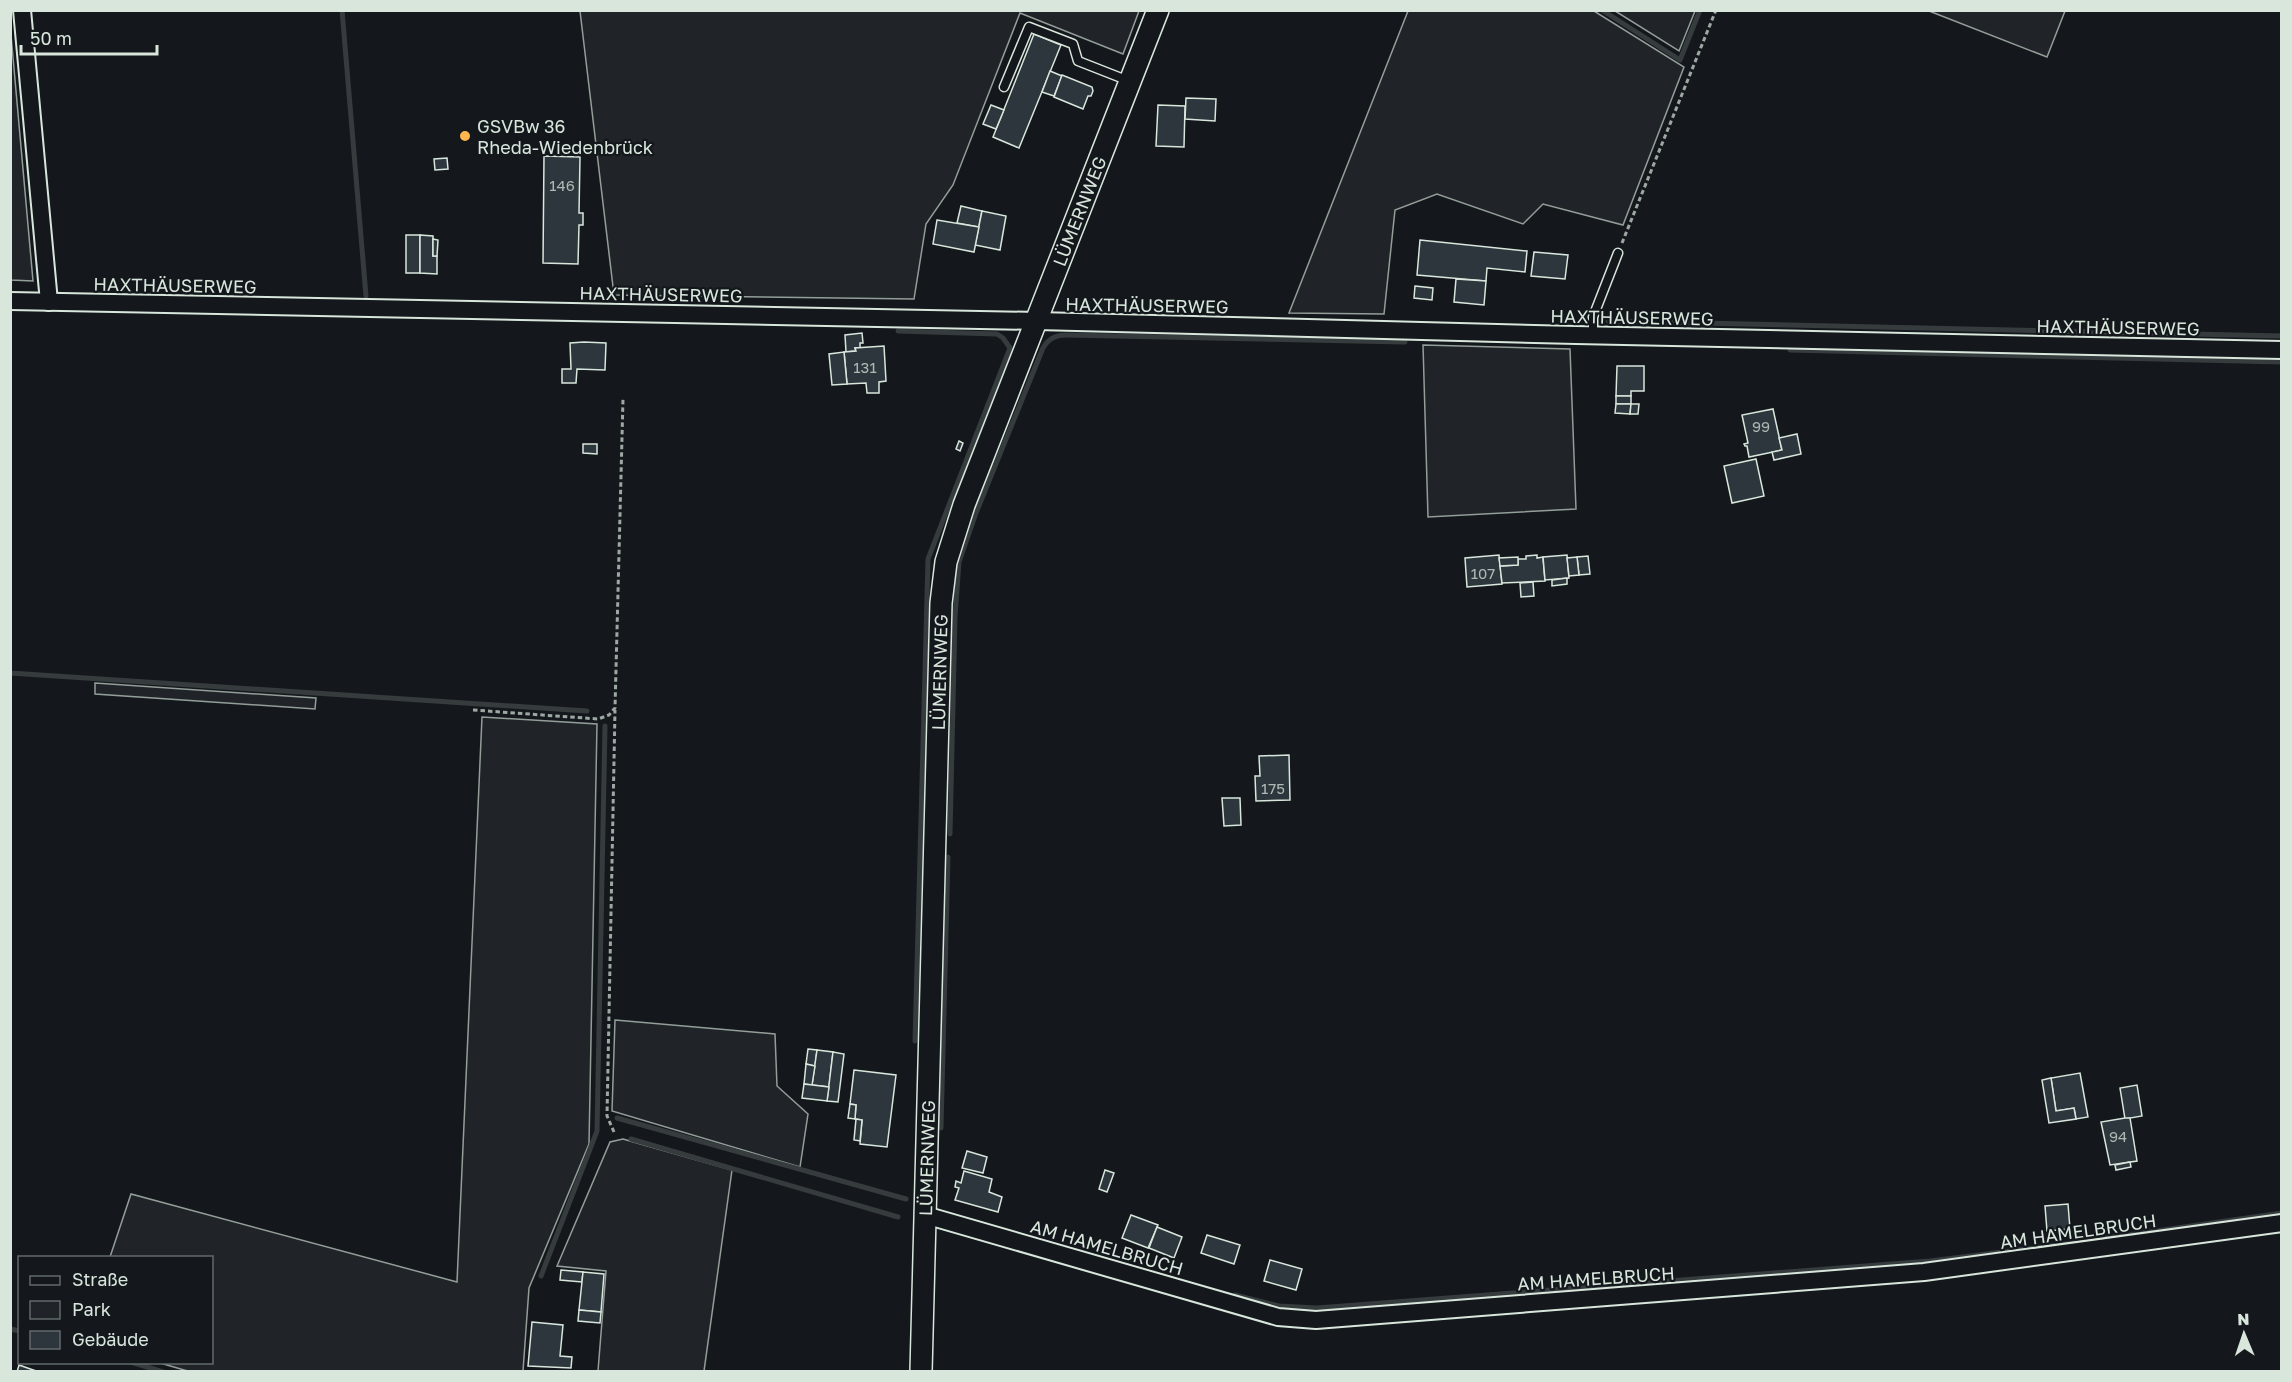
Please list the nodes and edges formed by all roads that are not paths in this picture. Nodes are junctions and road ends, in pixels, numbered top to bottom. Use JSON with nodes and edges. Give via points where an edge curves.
{"nodes":[{"id":1,"x":22,"y":10,"type":"edge"},
{"id":2,"x":1158,"y":10,"type":"edge"},
{"id":3,"x":1130,"y":82,"type":"junction"},
{"id":4,"x":1004,"y":87,"type":"dead end"},
{"id":5,"x":1618,"y":253,"type":"road end"},
{"id":6,"x":10,"y":301,"type":"edge"},
{"id":7,"x":49,"y":302,"type":"junction"},
{"id":8,"x":1036,"y":321,"type":"junction"},
{"id":9,"x":1593,"y":336,"type":"junction"},
{"id":10,"x":2282,"y":350,"type":"edge"},
{"id":11,"x":925,"y":1215,"type":"junction"},
{"id":12,"x":2282,"y":1223,"type":"edge"},
{"id":13,"x":921,"y":1371,"type":"edge"}],
"edges":[{"from":1,"to":7,"type":"street"},
{"from":2,"to":3,"type":"street","name":"LÜMERNWEG"},
{"from":3,"to":4,"type":"lane","via":[[1078,61],[1073,44],[1029,27]]},
{"from":3,"to":8,"type":"street","name":"LÜMERNWEG"},
{"from":5,"to":9,"type":"lane","via":[[1593,317]]},
{"from":6,"to":7,"type":"street","name":"HAXTHÄUSERWEG"},
{"from":7,"to":8,"type":"street","name":"HAXTHÄUSERWEG"},
{"from":8,"to":9,"type":"street","name":"HAXTHÄUSERWEG"},
{"from":8,"to":11,"type":"street","name":"LÜMERNWEG","via":[[946,561],[941,603]]},
{"from":9,"to":10,"type":"street","name":"HAXTHÄUSERWEG"},
{"from":11,"to":12,"type":"street","name":"AM HAMELBRUCH","via":[[1278,1317],[1316,1320],[1924,1272]]},
{"from":11,"to":13,"type":"street","name":"LÜMERNWEG"}]}
